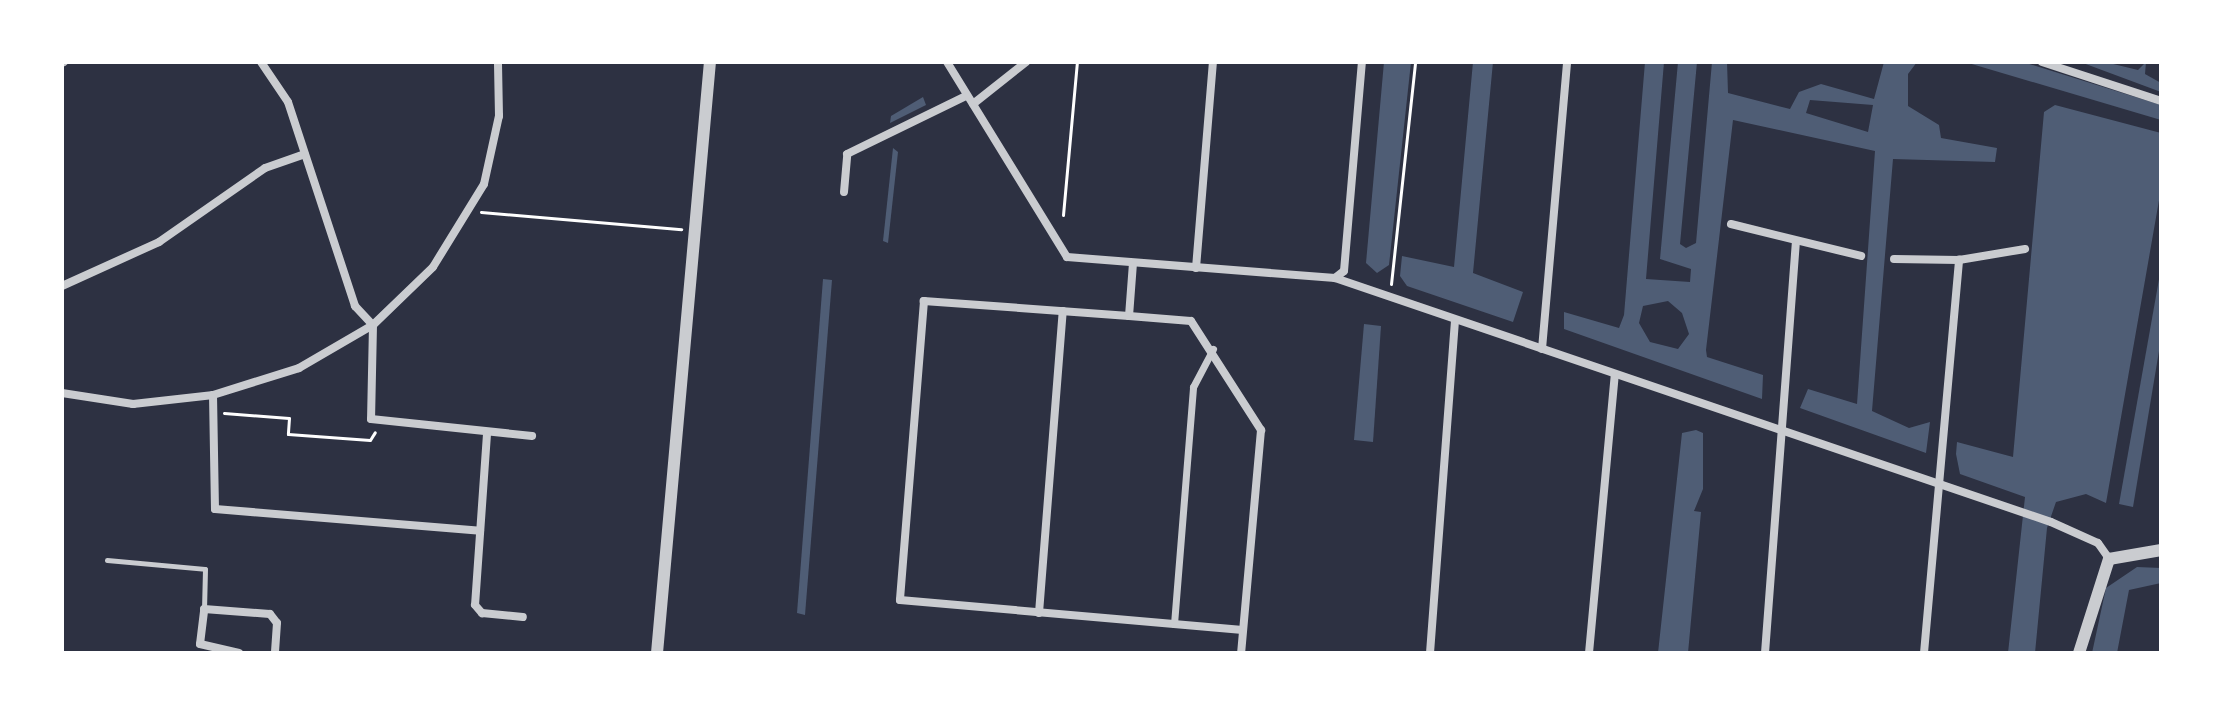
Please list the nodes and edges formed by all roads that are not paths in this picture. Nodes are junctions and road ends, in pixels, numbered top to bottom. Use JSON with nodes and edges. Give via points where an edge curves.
{"nodes":[{"id":1,"x":261,"y":62,"type":"edge"},
{"id":2,"x":498,"y":62,"type":"edge"},
{"id":3,"x":710,"y":62,"type":"edge"},
{"id":4,"x":947,"y":62,"type":"edge"},
{"id":5,"x":1026,"y":62,"type":"edge"},
{"id":6,"x":1213,"y":62,"type":"edge"},
{"id":7,"x":1362,"y":62,"type":"edge"},
{"id":8,"x":1567,"y":62,"type":"edge"},
{"id":9,"x":2042,"y":62,"type":"edge"},
{"id":10,"x":966,"y":96,"type":"junction"},
{"id":11,"x":2161,"y":101,"type":"edge"},
{"id":12,"x":973,"y":104,"type":"junction"},
{"id":13,"x":305,"y":154,"type":"junction"},
{"id":14,"x":844,"y":192,"type":"dead end"},
{"id":15,"x":1731,"y":224,"type":"dead end"},
{"id":16,"x":1796,"y":243,"type":"junction"},
{"id":17,"x":2025,"y":249,"type":"dead end"},
{"id":18,"x":1861,"y":256,"type":"dead end"},
{"id":19,"x":1894,"y":259,"type":"dead end"},
{"id":20,"x":1959,"y":260,"type":"junction"},
{"id":21,"x":1133,"y":263,"type":"junction"},
{"id":22,"x":1196,"y":268,"type":"junction"},
{"id":23,"x":1335,"y":278,"type":"junction"},
{"id":24,"x":62,"y":286,"type":"edge"},
{"id":25,"x":1063,"y":311,"type":"junction"},
{"id":26,"x":1129,"y":316,"type":"junction"},
{"id":27,"x":1455,"y":320,"type":"junction"},
{"id":28,"x":373,"y":325,"type":"junction"},
{"id":29,"x":1213,"y":349,"type":"junction"},
{"id":30,"x":1542,"y":349,"type":"junction"},
{"id":31,"x":1615,"y":375,"type":"junction"},
{"id":32,"x":62,"y":393,"type":"edge"},
{"id":33,"x":213,"y":395,"type":"junction"},
{"id":34,"x":1779,"y":428,"type":"junction"},
{"id":35,"x":487,"y":434,"type":"junction"},
{"id":36,"x":532,"y":436,"type":"dead end"},
{"id":37,"x":1939,"y":483,"type":"junction"},
{"id":38,"x":480,"y":531,"type":"junction"},
{"id":39,"x":2161,"y":550,"type":"edge"},
{"id":40,"x":2109,"y":559,"type":"junction"},
{"id":41,"x":107,"y":560,"type":"dead end"},
{"id":42,"x":204,"y":609,"type":"junction"},
{"id":43,"x":1039,"y":613,"type":"junction"},
{"id":44,"x":523,"y":617,"type":"dead end"},
{"id":45,"x":1174,"y":624,"type":"junction"},
{"id":46,"x":1243,"y":630,"type":"junction"},
{"id":47,"x":239,"y":653,"type":"edge"},
{"id":48,"x":275,"y":653,"type":"edge"},
{"id":49,"x":657,"y":653,"type":"edge"},
{"id":50,"x":1241,"y":653,"type":"edge"},
{"id":51,"x":1430,"y":653,"type":"edge"},
{"id":52,"x":1589,"y":653,"type":"edge"},
{"id":53,"x":1765,"y":653,"type":"edge"},
{"id":54,"x":1924,"y":653,"type":"edge"},
{"id":55,"x":2079,"y":653,"type":"edge"}],
"edges":[{"from":1,"to":13,"type":"street","via":[[288,102]]},
{"from":2,"to":28,"type":"street","via":[[494,146],[470,211],[433,267]]},
{"from":3,"to":49,"type":"street"},
{"from":4,"to":10,"type":"street"},
{"from":5,"to":12,"type":"street"},
{"from":6,"to":22,"type":"street"},
{"from":7,"to":23,"type":"street","via":[[1344,271]]},
{"from":8,"to":30,"type":"street"},
{"from":9,"to":11,"type":"street"},
{"from":10,"to":12,"type":"street"},
{"from":10,"to":14,"type":"street","via":[[847,154]]},
{"from":12,"to":21,"type":"street","via":[[1067,257]]},
{"from":13,"to":24,"type":"street","via":[[265,168],[159,242]]},
{"from":13,"to":28,"type":"street","via":[[355,306]]},
{"from":15,"to":16,"type":"street"},
{"from":16,"to":18,"type":"street"},
{"from":16,"to":34,"type":"street"},
{"from":17,"to":20,"type":"street"},
{"from":19,"to":20,"type":"street"},
{"from":20,"to":37,"type":"street"},
{"from":21,"to":22,"type":"street"},
{"from":21,"to":26,"type":"street"},
{"from":22,"to":23,"type":"street"},
{"from":23,"to":27,"type":"street"},
{"from":25,"to":26,"type":"street"},
{"from":25,"to":43,"type":"street"},
{"from":25,"to":43,"type":"street","via":[[924,301],[900,600]]},
{"from":26,"to":29,"type":"street","via":[[1191,321]]},
{"from":27,"to":30,"type":"street"},
{"from":27,"to":51,"type":"street"},
{"from":28,"to":33,"type":"street","via":[[299,368]]},
{"from":28,"to":35,"type":"street","via":[[368,412],[379,425]]},
{"from":29,"to":45,"type":"street","via":[[1193,387]]},
{"from":29,"to":46,"type":"street","via":[[1261,430]]},
{"from":30,"to":31,"type":"street"},
{"from":31,"to":34,"type":"street"},
{"from":31,"to":52,"type":"street"},
{"from":32,"to":33,"type":"street","via":[[133,404]]},
{"from":33,"to":38,"type":"street","via":[[215,509]]},
{"from":34,"to":37,"type":"street"},
{"from":34,"to":53,"type":"street"},
{"from":35,"to":36,"type":"street"},
{"from":35,"to":38,"type":"street"},
{"from":37,"to":40,"type":"street","via":[[2098,543]]},
{"from":37,"to":54,"type":"street"},
{"from":38,"to":44,"type":"street","via":[[475,605],[482,613]]},
{"from":39,"to":40,"type":"street"},
{"from":40,"to":55,"type":"street"},
{"from":41,"to":42,"type":"lane","via":[[205,569]]},
{"from":42,"to":47,"type":"street","via":[[200,644]]},
{"from":42,"to":48,"type":"street","via":[[270,614],[277,623]]},
{"from":43,"to":45,"type":"street"},
{"from":45,"to":46,"type":"street"},
{"from":46,"to":50,"type":"street"}]}
